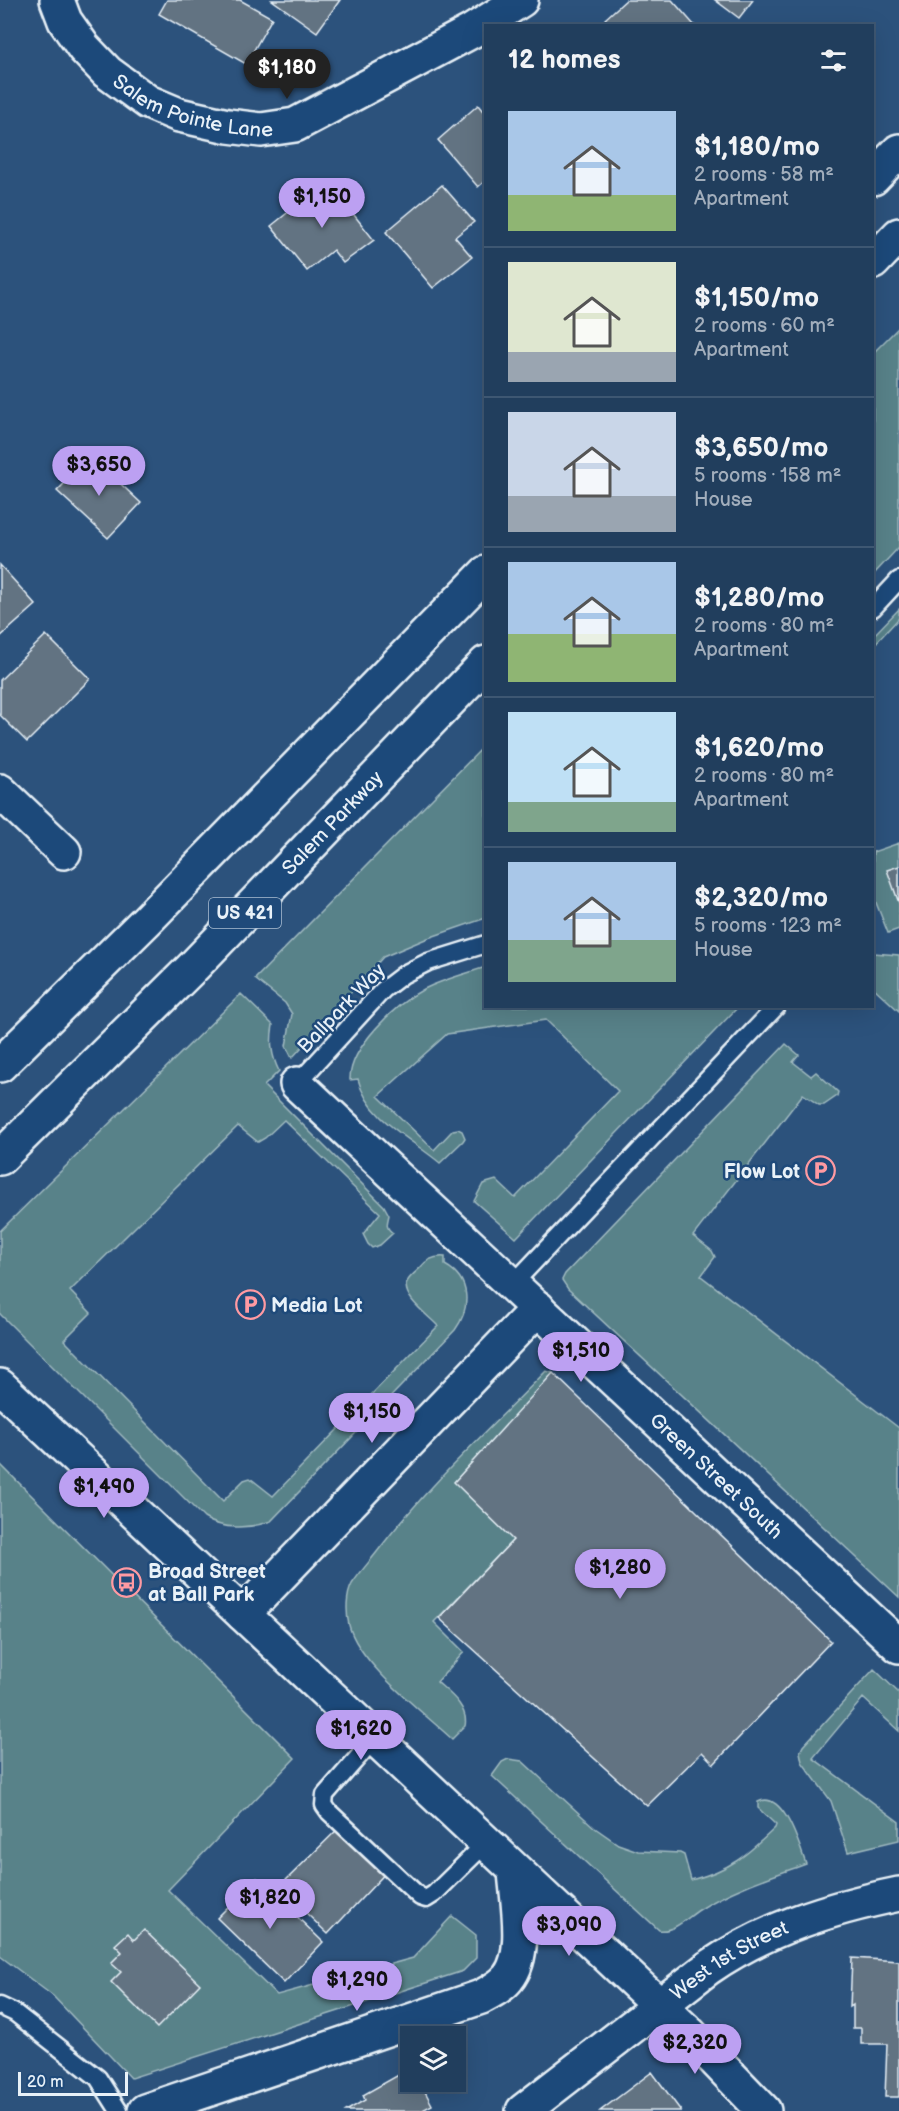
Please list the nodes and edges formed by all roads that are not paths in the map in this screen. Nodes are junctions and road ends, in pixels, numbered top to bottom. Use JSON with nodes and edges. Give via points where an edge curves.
{"nodes":[{"id":1,"x":57,"y":0,"type":"edge"},
{"id":2,"x":521,"y":0,"type":"edge"},
{"id":3,"x":899,"y":151,"type":"edge"},
{"id":4,"x":874,"y":177,"type":"edge"},
{"id":5,"x":899,"y":235,"type":"edge"},
{"id":6,"x":874,"y":261,"type":"edge"},
{"id":7,"x":899,"y":267,"type":"edge"},
{"id":8,"x":874,"y":276,"type":"edge"},
{"id":9,"x":484,"y":575,"type":"edge"},
{"id":10,"x":899,"y":580,"type":"edge"},
{"id":11,"x":874,"y":607,"type":"edge"},
{"id":12,"x":484,"y":665,"type":"edge"},
{"id":13,"x":0,"y":791,"type":"edge"},
{"id":14,"x":64,"y":852,"type":"dead end"},
{"id":15,"x":484,"y":945,"type":"edge"},
{"id":16,"x":775,"y":1008,"type":"edge"},
{"id":17,"x":0,"y":1065,"type":"edge"},
{"id":18,"x":297,"y":1084,"type":"joint"},
{"id":19,"x":0,"y":1158,"type":"edge"},
{"id":20,"x":512,"y":1285,"type":"junction"},
{"id":21,"x":538,"y":1308,"type":"junction"},
{"id":22,"x":0,"y":1386,"type":"edge"},
{"id":23,"x":243,"y":1614,"type":"junction"},
{"id":24,"x":899,"y":1646,"type":"edge"},
{"id":25,"x":374,"y":1738,"type":"junction"},
{"id":26,"x":486,"y":1843,"type":"junction"},
{"id":27,"x":515,"y":1871,"type":"junction"},
{"id":28,"x":899,"y":1894,"type":"edge"},
{"id":29,"x":0,"y":2006,"type":"edge"},
{"id":30,"x":659,"y":2006,"type":"junction"},
{"id":31,"x":119,"y":2111,"type":"edge"},
{"id":32,"x":146,"y":2111,"type":"edge"},
{"id":33,"x":524,"y":2111,"type":"edge"},
{"id":34,"x":764,"y":2111,"type":"edge"}],
"edges":[{"from":1,"to":2,"type":"main road","name":"Salem Pointe Lane","via":[[65,21],[84,48],[107,72],[148,102],[179,115],[261,130],[295,125],[472,31]]},
{"from":3,"to":4,"type":"main road"},
{"from":5,"to":6,"type":"main road"},
{"from":7,"to":8,"type":"main road"},
{"from":9,"to":17,"type":"main road"},
{"from":10,"to":11,"type":"lane"},
{"from":12,"to":19,"type":"main road","name":"Salem Parkway","number":"US 421","via":[[194,966]]},
{"from":13,"to":14,"type":"main road"},
{"from":15,"to":18,"type":"lane","name":"Ballpark Way","via":[[404,974],[384,990]]},
{"from":16,"to":20,"type":"lane"},
{"from":18,"to":20,"type":"main road","name":"Green Street South"},
{"from":20,"to":21,"type":"main road","name":"Green Street South"},
{"from":21,"to":23,"type":"main road"},
{"from":21,"to":24,"type":"main road","name":"Green Street South"},
{"from":22,"to":23,"type":"main road"},
{"from":23,"to":25,"type":"main road"},
{"from":25,"to":26,"type":"main road"},
{"from":25,"to":26,"type":"lane","via":[[325,1795],[324,1804],[399,1878],[426,1899]]},
{"from":26,"to":27,"type":"main road"},
{"from":27,"to":30,"type":"main road"},
{"from":27,"to":32,"type":"main road","via":[[518,1957],[507,1979],[496,1989]]},
{"from":28,"to":30,"type":"main road","name":"West 1st Street","via":[[832,1910],[764,1935],[714,1964]]},
{"from":29,"to":31,"type":"lane","via":[[15,2013],[98,2078]]},
{"from":30,"to":33,"type":"main road","name":"West 1st Street"},
{"from":30,"to":34,"type":"main road"}]}
